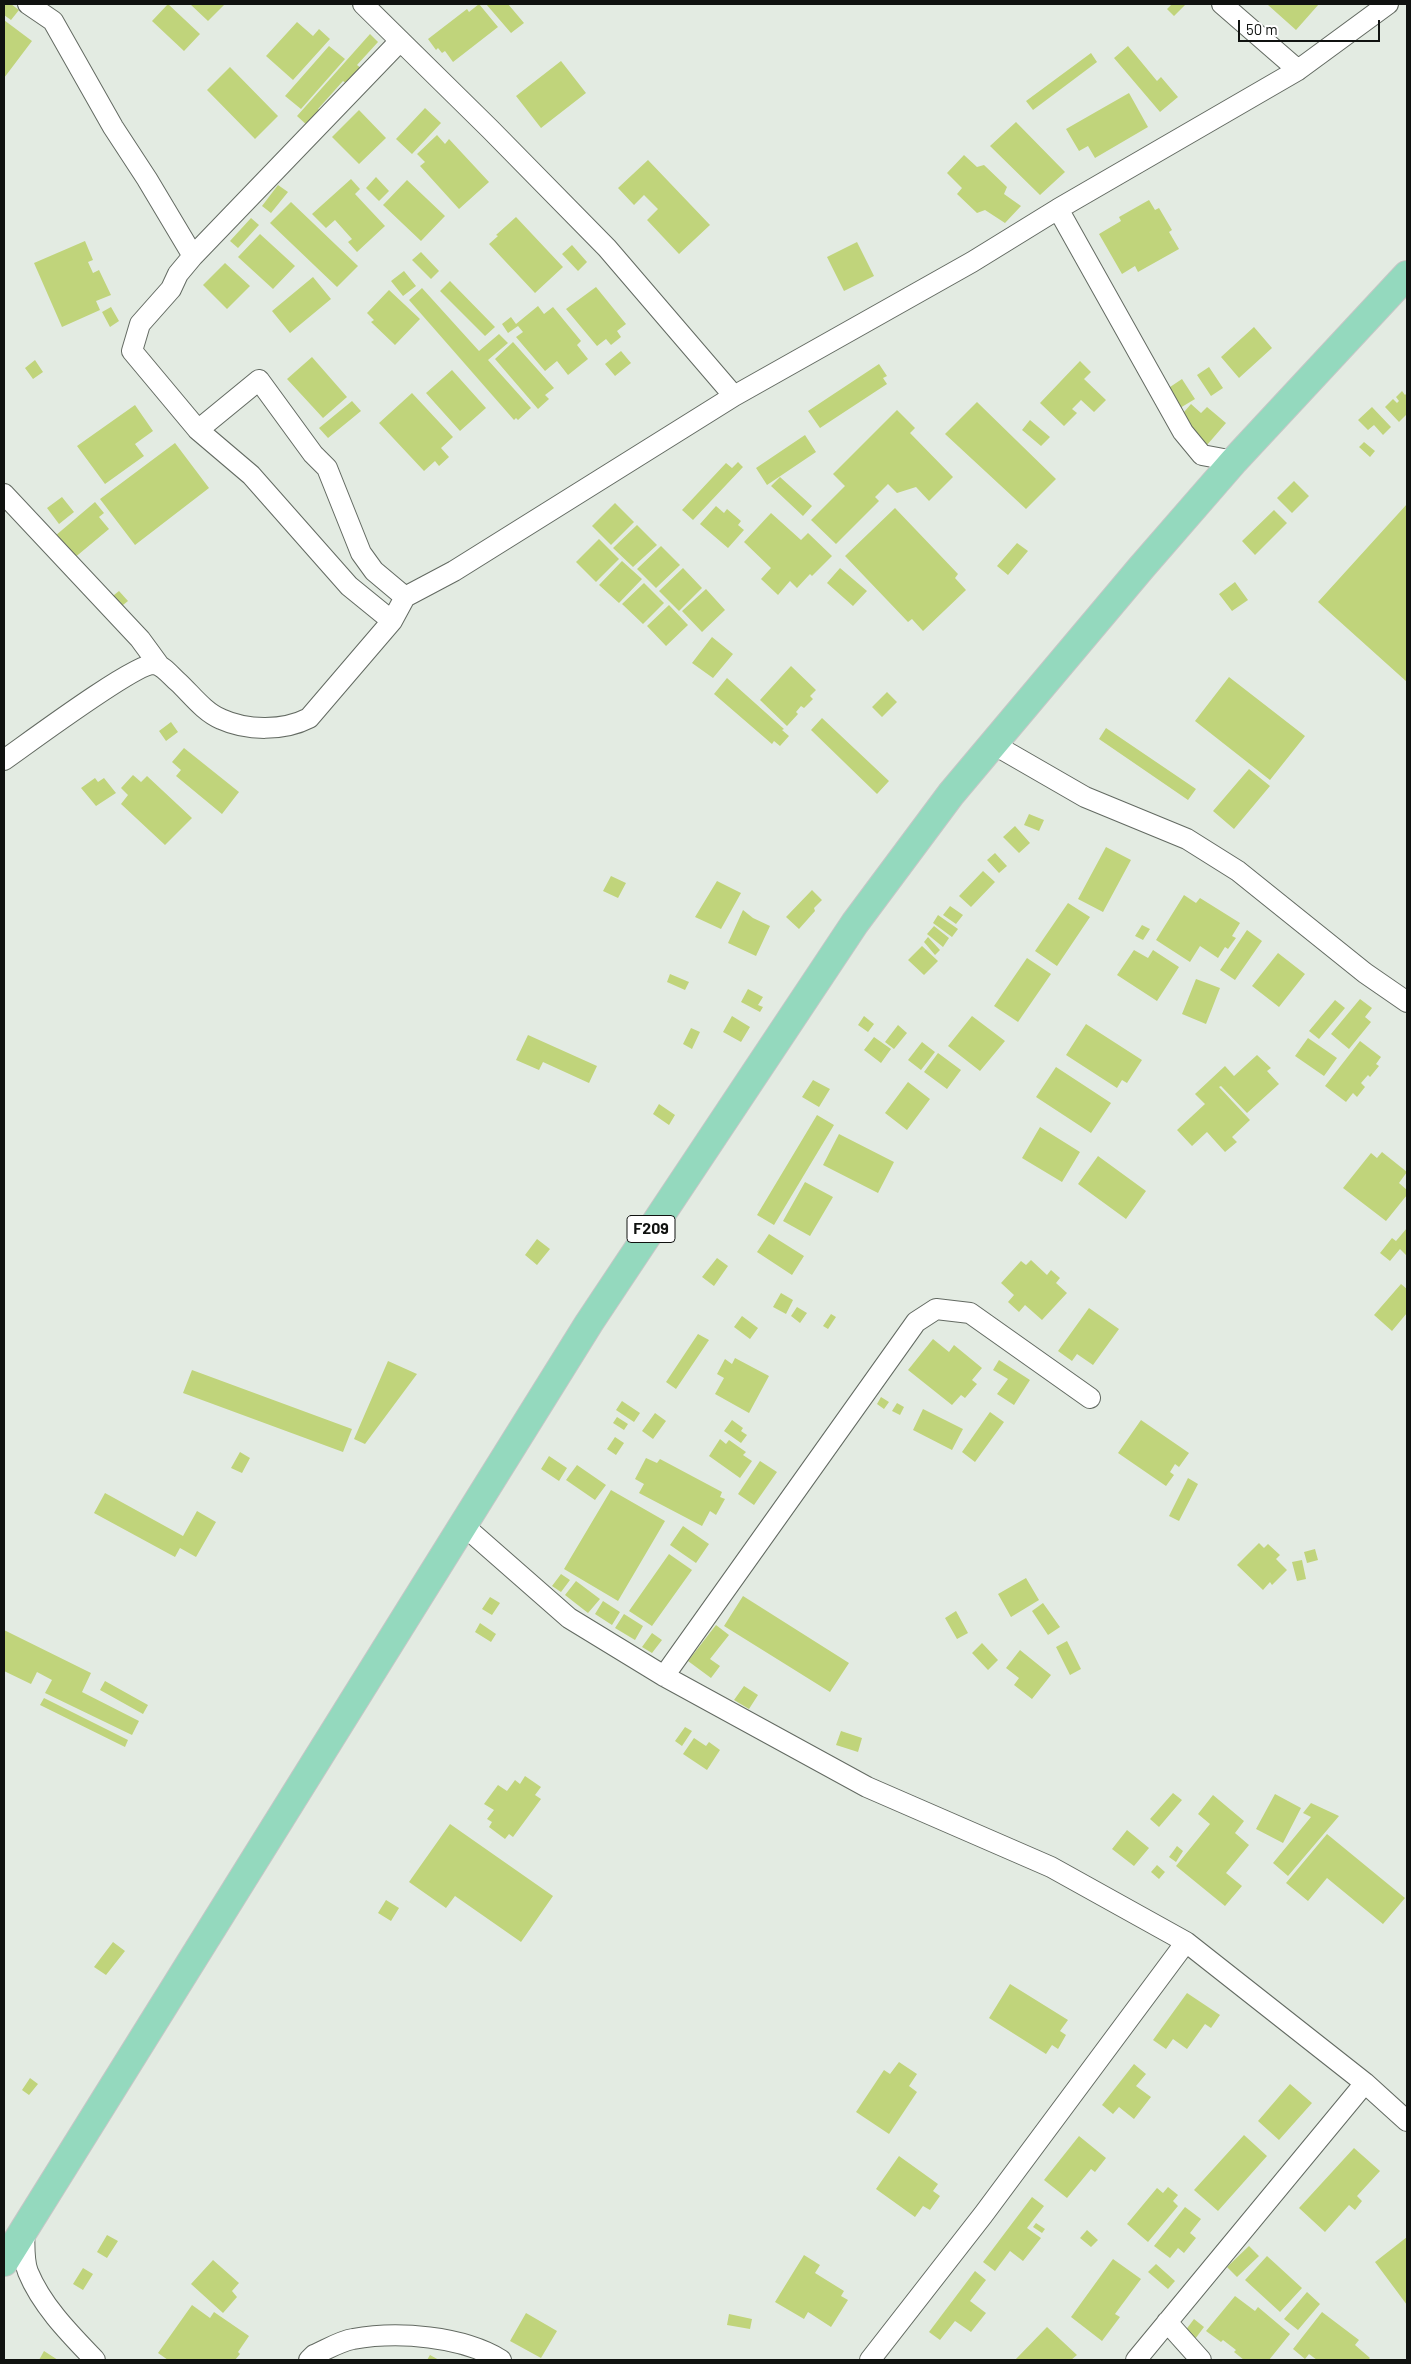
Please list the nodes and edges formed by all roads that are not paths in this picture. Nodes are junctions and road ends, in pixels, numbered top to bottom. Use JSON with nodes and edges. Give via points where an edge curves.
{"nodes":[{"id":1,"x":28,"y":4,"type":"edge"},
{"id":2,"x":363,"y":4,"type":"edge"},
{"id":3,"x":1222,"y":4,"type":"edge"},
{"id":4,"x":1388,"y":4,"type":"edge"},
{"id":5,"x":400,"y":41,"type":"junction"},
{"id":6,"x":1298,"y":70,"type":"junction"},
{"id":7,"x":1058,"y":209,"type":"junction"},
{"id":8,"x":193,"y":256,"type":"junction"},
{"id":9,"x":1407,"y":275,"type":"edge"},
{"id":10,"x":734,"y":396,"type":"junction"},
{"id":11,"x":198,"y":430,"type":"junction"},
{"id":12,"x":1234,"y":461,"type":"junction"},
{"id":13,"x":4,"y":494,"type":"edge"},
{"id":14,"x":405,"y":597,"type":"junction"},
{"id":15,"x":392,"y":621,"type":"junction"},
{"id":16,"x":160,"y":665,"type":"junction"},
{"id":17,"x":993,"y":744,"type":"junction"},
{"id":18,"x":4,"y":760,"type":"edge"},
{"id":19,"x":1407,"y":1002,"type":"edge"},
{"id":20,"x":1090,"y":1398,"type":"dead end"},
{"id":21,"x":463,"y":1525,"type":"junction"},
{"id":22,"x":664,"y":1676,"type":"junction"},
{"id":23,"x":1186,"y":1942,"type":"junction"},
{"id":24,"x":1364,"y":2083,"type":"junction"},
{"id":25,"x":1407,"y":2121,"type":"edge"},
{"id":26,"x":24,"y":2230,"type":"junction"},
{"id":27,"x":4,"y":2262,"type":"edge"},
{"id":28,"x":1167,"y":2322,"type":"junction"},
{"id":29,"x":95,"y":2360,"type":"edge"},
{"id":30,"x":309,"y":2360,"type":"edge"},
{"id":31,"x":501,"y":2360,"type":"edge"},
{"id":32,"x":870,"y":2360,"type":"edge"},
{"id":33,"x":1136,"y":2360,"type":"edge"},
{"id":34,"x":1201,"y":2360,"type":"edge"}],
"edges":[{"from":1,"to":8,"type":"street","via":[[53,21],[112,127]]},
{"from":2,"to":5,"type":"street"},
{"from":3,"to":6,"type":"street"},
{"from":4,"to":6,"type":"street"},
{"from":5,"to":8,"type":"street"},
{"from":5,"to":10,"type":"street","via":[[607,248]]},
{"from":6,"to":7,"type":"street"},
{"from":7,"to":10,"type":"street","via":[[972,262]]},
{"from":7,"to":12,"type":"street","via":[[1182,432],[1202,455]]},
{"from":8,"to":11,"type":"street","via":[[178,274],[172,289],[140,324],[132,351]]},
{"from":9,"to":12,"type":"main road","number":"F209"},
{"from":10,"to":14,"type":"street","via":[[454,570]]},
{"from":11,"to":14,"type":"street","via":[[259,380],[313,454],[328,468],[361,553],[374,571]]},
{"from":11,"to":15,"type":"street","via":[[251,475],[349,586]]},
{"from":12,"to":17,"type":"main road","number":"F209"},
{"from":13,"to":16,"type":"street","via":[[134,632]]},
{"from":14,"to":15,"type":"street"},
{"from":15,"to":16,"type":"street","via":[[309,718],[282,727],[248,726],[220,719],[207,711]]},
{"from":16,"to":18,"type":"street","via":[[144,666],[121,679]]},
{"from":17,"to":19,"type":"street","via":[[1085,797],[1187,839],[1238,871],[1365,973]]},
{"from":17,"to":21,"type":"main road","number":"F209","via":[[844,939],[589,1323]]},
{"from":20,"to":22,"type":"street","via":[[970,1313],[936,1309],[916,1322]]},
{"from":21,"to":22,"type":"street","via":[[569,1618]]},
{"from":21,"to":26,"type":"main road","number":"F209"},
{"from":22,"to":23,"type":"street","via":[[867,1787],[1051,1866]]},
{"from":23,"to":24,"type":"street"},
{"from":23,"to":32,"type":"street","via":[[983,2215]]},
{"from":24,"to":25,"type":"street"},
{"from":24,"to":28,"type":"street"},
{"from":26,"to":27,"type":"main road","number":"F209"},
{"from":26,"to":29,"type":"street","via":[[27,2271],[44,2301]]},
{"from":28,"to":33,"type":"street"},
{"from":28,"to":34,"type":"street"},
{"from":30,"to":31,"type":"street","via":[[352,2339],[391,2337],[433,2338],[467,2345]]}]}
